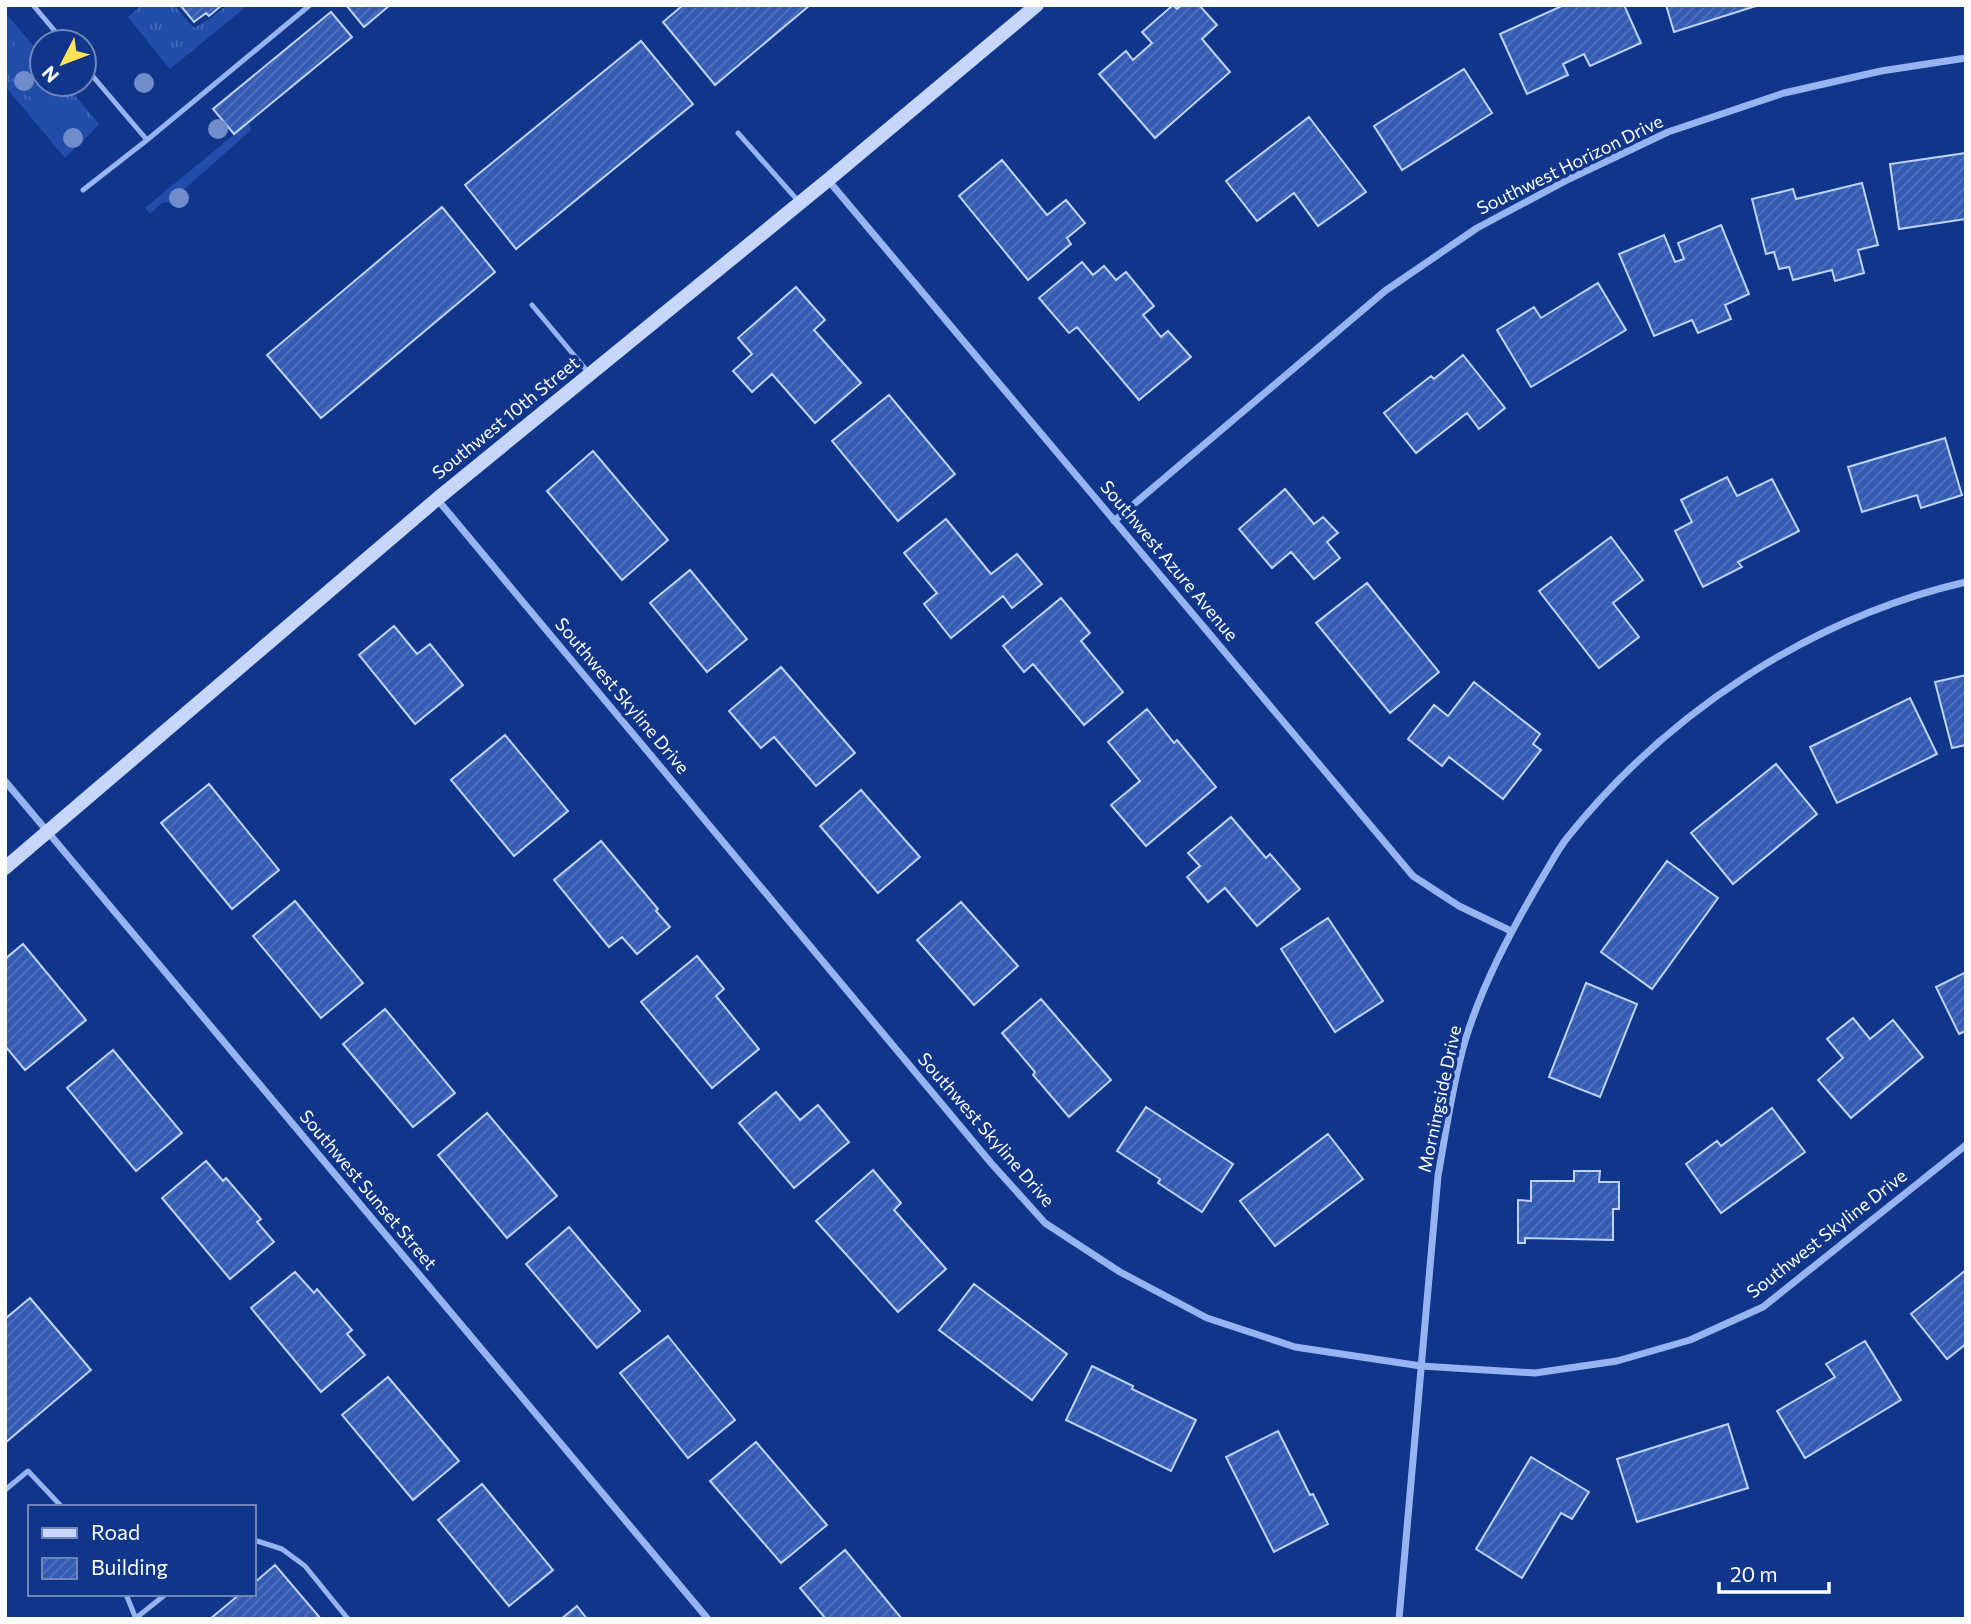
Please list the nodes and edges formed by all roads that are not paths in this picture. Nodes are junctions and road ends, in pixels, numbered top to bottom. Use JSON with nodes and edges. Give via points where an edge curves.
{"nodes":[{"id":1,"x":33,"y":5,"type":"edge"},
{"id":2,"x":310,"y":5,"type":"edge"},
{"id":3,"x":1037,"y":5,"type":"edge"},
{"id":4,"x":52,"y":28,"type":"edge"},
{"id":5,"x":1966,"y":58,"type":"edge"},
{"id":6,"x":98,"y":83,"type":"edge"},
{"id":7,"x":738,"y":133,"type":"dead end"},
{"id":8,"x":146,"y":141,"type":"junction"},
{"id":9,"x":828,"y":180,"type":"junction"},
{"id":10,"x":83,"y":190,"type":"dead end"},
{"id":11,"x":800,"y":203,"type":"junction"},
{"id":12,"x":532,"y":304,"type":"dead end"},
{"id":13,"x":590,"y":374,"type":"junction"},
{"id":14,"x":437,"y":499,"type":"junction"},
{"id":15,"x":1114,"y":521,"type":"junction"},
{"id":16,"x":1966,"y":582,"type":"edge"},
{"id":17,"x":5,"y":781,"type":"edge"},
{"id":18,"x":47,"y":832,"type":"junction"},
{"id":19,"x":5,"y":868,"type":"edge"},
{"id":20,"x":1511,"y":931,"type":"junction"},
{"id":21,"x":1966,"y":1146,"type":"edge"},
{"id":22,"x":1421,"y":1366,"type":"junction"},
{"id":23,"x":5,"y":1490,"type":"edge"},
{"id":24,"x":60,"y":1505,"type":"edge"},
{"id":25,"x":256,"y":1541,"type":"edge"},
{"id":26,"x":127,"y":1596,"type":"edge"},
{"id":27,"x":164,"y":1596,"type":"edge"},
{"id":28,"x":136,"y":1618,"type":"edge"},
{"id":29,"x":348,"y":1619,"type":"edge"},
{"id":30,"x":708,"y":1619,"type":"edge"},
{"id":31,"x":1399,"y":1619,"type":"edge"}],
"edges":[{"from":1,"to":4,"type":"lane"},
{"from":2,"to":8,"type":"lane"},
{"from":3,"to":9,"type":"street","name":"Southwest 10th Street"},
{"from":5,"to":15,"type":"street","name":"Southwest Horizon Drive","via":[[1784,93],[1668,132],[1569,178],[1489,222],[1385,292]]},
{"from":6,"to":8,"type":"lane"},
{"from":7,"to":11,"type":"lane"},
{"from":8,"to":10,"type":"lane"},
{"from":9,"to":11,"type":"street","name":"Southwest 10th Street"},
{"from":9,"to":15,"type":"street","name":"Southwest Azure Avenue"},
{"from":11,"to":13,"type":"street","name":"Southwest 10th Street"},
{"from":12,"to":13,"type":"lane"},
{"from":13,"to":14,"type":"street","name":"Southwest 10th Street"},
{"from":14,"to":18,"type":"street","name":"Southwest 10th Street"},
{"from":14,"to":22,"type":"street","name":"Southwest Skyline Drive","via":[[1045,1223],[1120,1272],[1207,1318],[1295,1347]]},
{"from":15,"to":20,"type":"street","name":"Southwest Azure Avenue","via":[[1413,876],[1459,906]]},
{"from":16,"to":20,"type":"street","name":"Morningside Drive","via":[[1851,620],[1768,662],[1692,713],[1620,778],[1566,840]]},
{"from":17,"to":18,"type":"street","name":"Southwest Sunset Street"},
{"from":18,"to":19,"type":"street","name":"Southwest 10th Street"},
{"from":18,"to":30,"type":"street","name":"Southwest Sunset Street"},
{"from":20,"to":22,"type":"street","name":"Morningside Drive","via":[[1465,1041],[1451,1104],[1438,1176]]},
{"from":21,"to":22,"type":"street","name":"Southwest Skyline Drive","via":[[1763,1307],[1690,1340],[1617,1361],[1535,1373]]},
{"from":22,"to":31,"type":"street","name":"Morningside Drive"},
{"from":23,"to":24,"type":"lane","via":[[28,1471]]},
{"from":25,"to":29,"type":"lane","via":[[282,1549],[305,1566]]},
{"from":26,"to":28,"type":"lane"},
{"from":27,"to":28,"type":"lane"}]}
